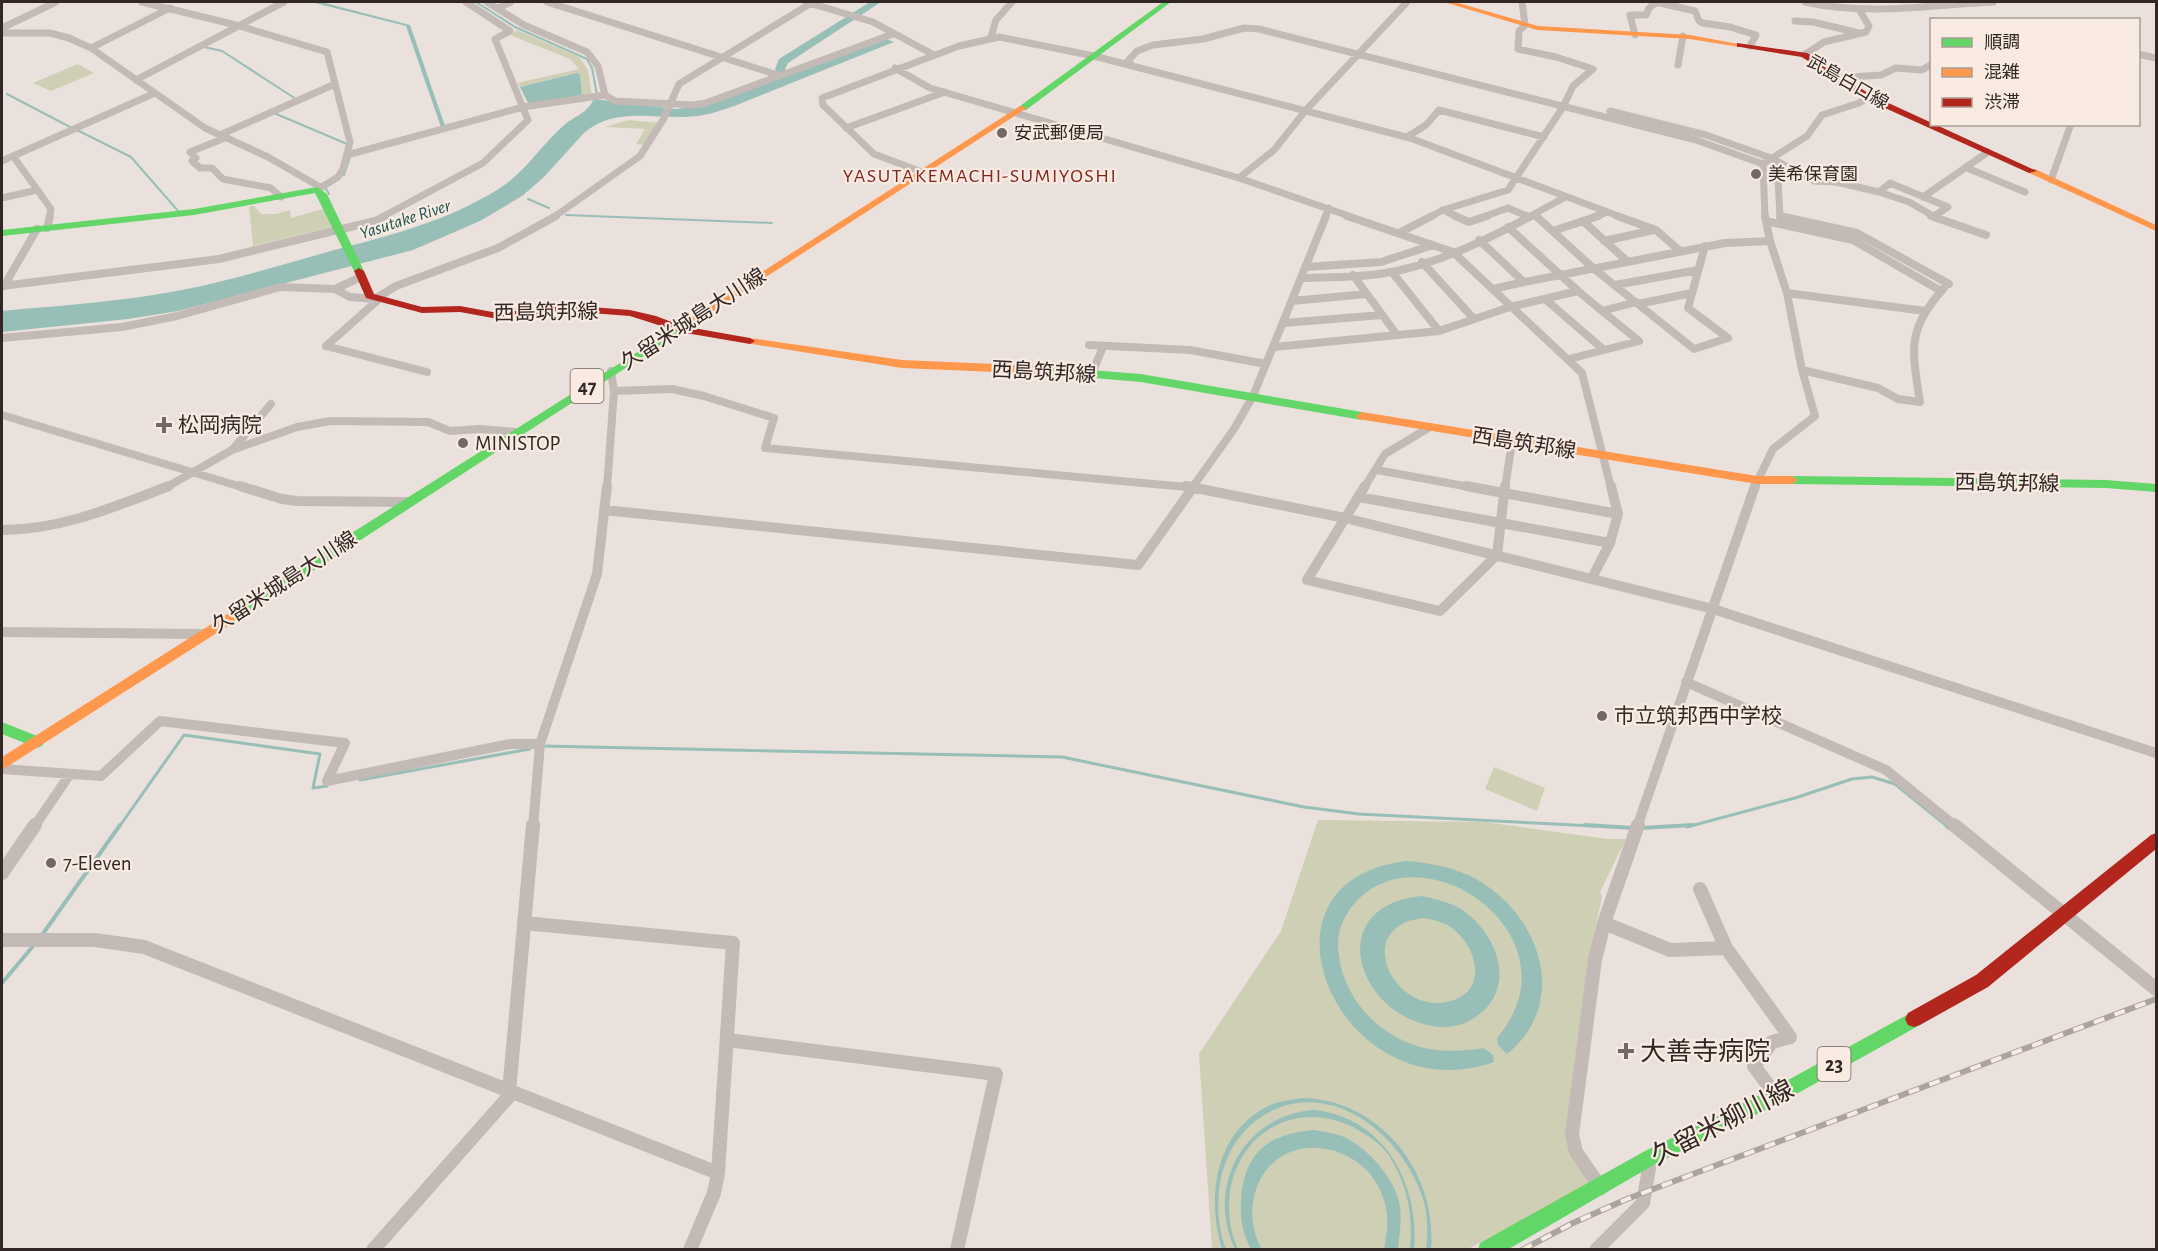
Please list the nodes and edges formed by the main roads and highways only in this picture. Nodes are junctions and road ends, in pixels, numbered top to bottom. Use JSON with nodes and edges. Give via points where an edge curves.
{"nodes":[{"id":1,"x":1167,"y":2,"type":"edge"},
{"id":2,"x":1448,"y":2,"type":"edge"},
{"id":3,"x":1930,"y":125,"type":"edge"},
{"id":4,"x":1931,"y":126,"type":"edge"},
{"id":5,"x":2157,"y":228,"type":"edge"},
{"id":6,"x":2,"y":233,"type":"edge"},
{"id":7,"x":680,"y":329,"type":"junction"},
{"id":8,"x":2157,"y":488,"type":"edge"},
{"id":9,"x":2,"y":728,"type":"edge"},
{"id":10,"x":37,"y":742,"type":"junction"},
{"id":11,"x":2,"y":764,"type":"edge"},
{"id":12,"x":2157,"y":840,"type":"edge"},
{"id":13,"x":1487,"y":1250,"type":"edge"}],
"edges":[{"from":1,"to":7,"type":"main road","name":"久留米城島大川線","number":"47","via":[[1017,112]]},
{"from":2,"to":3,"type":"main road","name":"武島白口線","via":[[1552,30],[1683,36],[1804,55],[1868,97]]},
{"from":4,"to":5,"type":"main road","name":"武島白口線"},
{"from":6,"to":7,"type":"main road","name":"西島筑邦線","via":[[173,215],[319,188],[376,300],[422,310],[460,309],[498,316],[564,308],[610,311],[652,318]]},
{"from":7,"to":8,"type":"main road","name":"西島筑邦線","via":[[902,364],[1142,378],[1756,480]]},
{"from":7,"to":10,"type":"main road","name":"久留米城島大川線","number":"47","via":[[613,382],[596,381]]},
{"from":9,"to":10,"type":"main road"},
{"from":10,"to":11,"type":"main road","name":"久留米城島大川線","number":"47"},
{"from":12,"to":13,"type":"main road","name":"久留米柳川線","number":"23","via":[[1982,981],[1776,1096],[1651,1157]]}]}
